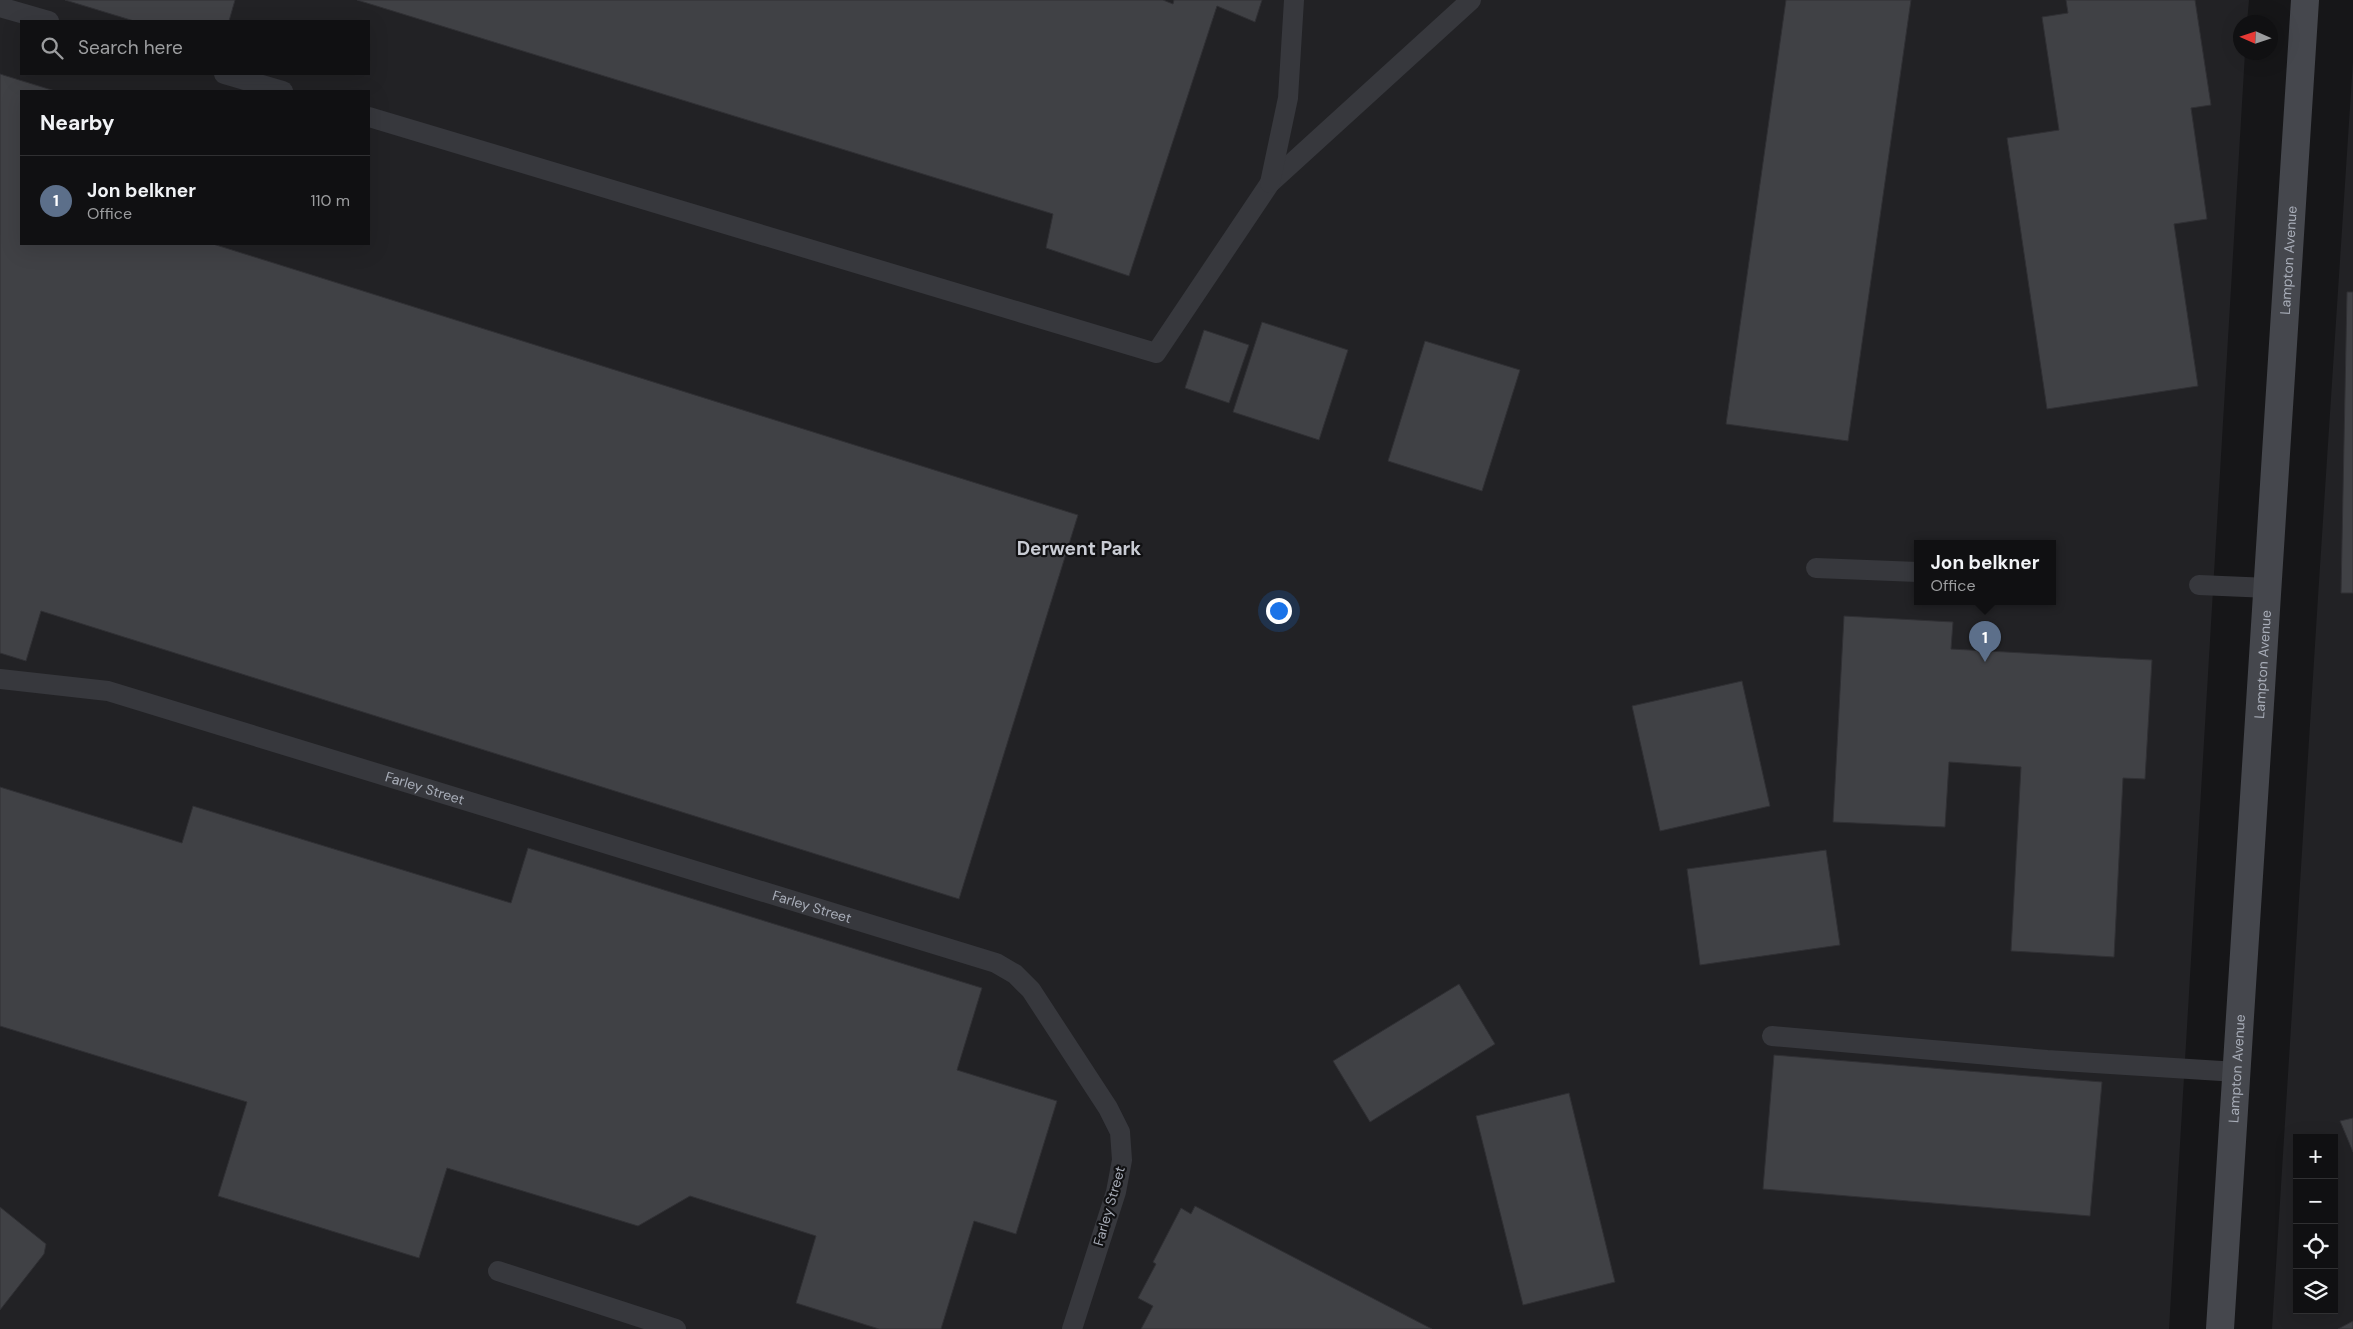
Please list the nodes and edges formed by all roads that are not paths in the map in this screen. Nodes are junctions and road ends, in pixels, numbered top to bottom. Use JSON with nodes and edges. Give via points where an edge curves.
{"nodes":[{"id":1,"x":1294,"y":0,"type":"edge"},
{"id":2,"x":1471,"y":0,"type":"edge"},
{"id":3,"x":2305,"y":0,"type":"edge"},
{"id":4,"x":0,"y":6,"type":"edge"},
{"id":5,"x":46,"y":20,"type":"edge"},
{"id":6,"x":227,"y":75,"type":"edge"},
{"id":7,"x":279,"y":90,"type":"edge"},
{"id":8,"x":370,"y":117,"type":"edge"},
{"id":9,"x":1270,"y":184,"type":"junction"},
{"id":10,"x":1816,"y":568,"type":"dead end"},
{"id":11,"x":1914,"y":572,"type":"edge"},
{"id":12,"x":2199,"y":585,"type":"dead end"},
{"id":13,"x":2269,"y":588,"type":"junction"},
{"id":14,"x":0,"y":679,"type":"edge"},
{"id":15,"x":1772,"y":1036,"type":"dead end"},
{"id":16,"x":2236,"y":1072,"type":"junction"},
{"id":17,"x":498,"y":1271,"type":"dead end"},
{"id":18,"x":676,"y":1329,"type":"edge"},
{"id":19,"x":1072,"y":1329,"type":"edge"},
{"id":20,"x":2220,"y":1329,"type":"edge"}],
"edges":[{"from":1,"to":9,"type":"lane","via":[[1288,98]]},
{"from":2,"to":9,"type":"lane"},
{"from":3,"to":13,"type":"street","name":"Lampton Avenue"},
{"from":4,"to":5,"type":"lane"},
{"from":6,"to":7,"type":"lane"},
{"from":8,"to":9,"type":"lane","via":[[1156,353]]},
{"from":10,"to":11,"type":"lane"},
{"from":12,"to":13,"type":"lane"},
{"from":13,"to":16,"type":"street","name":"Lampton Avenue"},
{"from":14,"to":19,"type":"lane","name":"Farley Street","via":[[108,691],[996,963],[1015,974],[1031,990],[1108,1108],[1120,1132],[1122,1160],[1116,1192]]},
{"from":15,"to":16,"type":"lane","via":[[2047,1060]]},
{"from":16,"to":20,"type":"street","name":"Lampton Avenue"},
{"from":17,"to":18,"type":"lane"}]}
